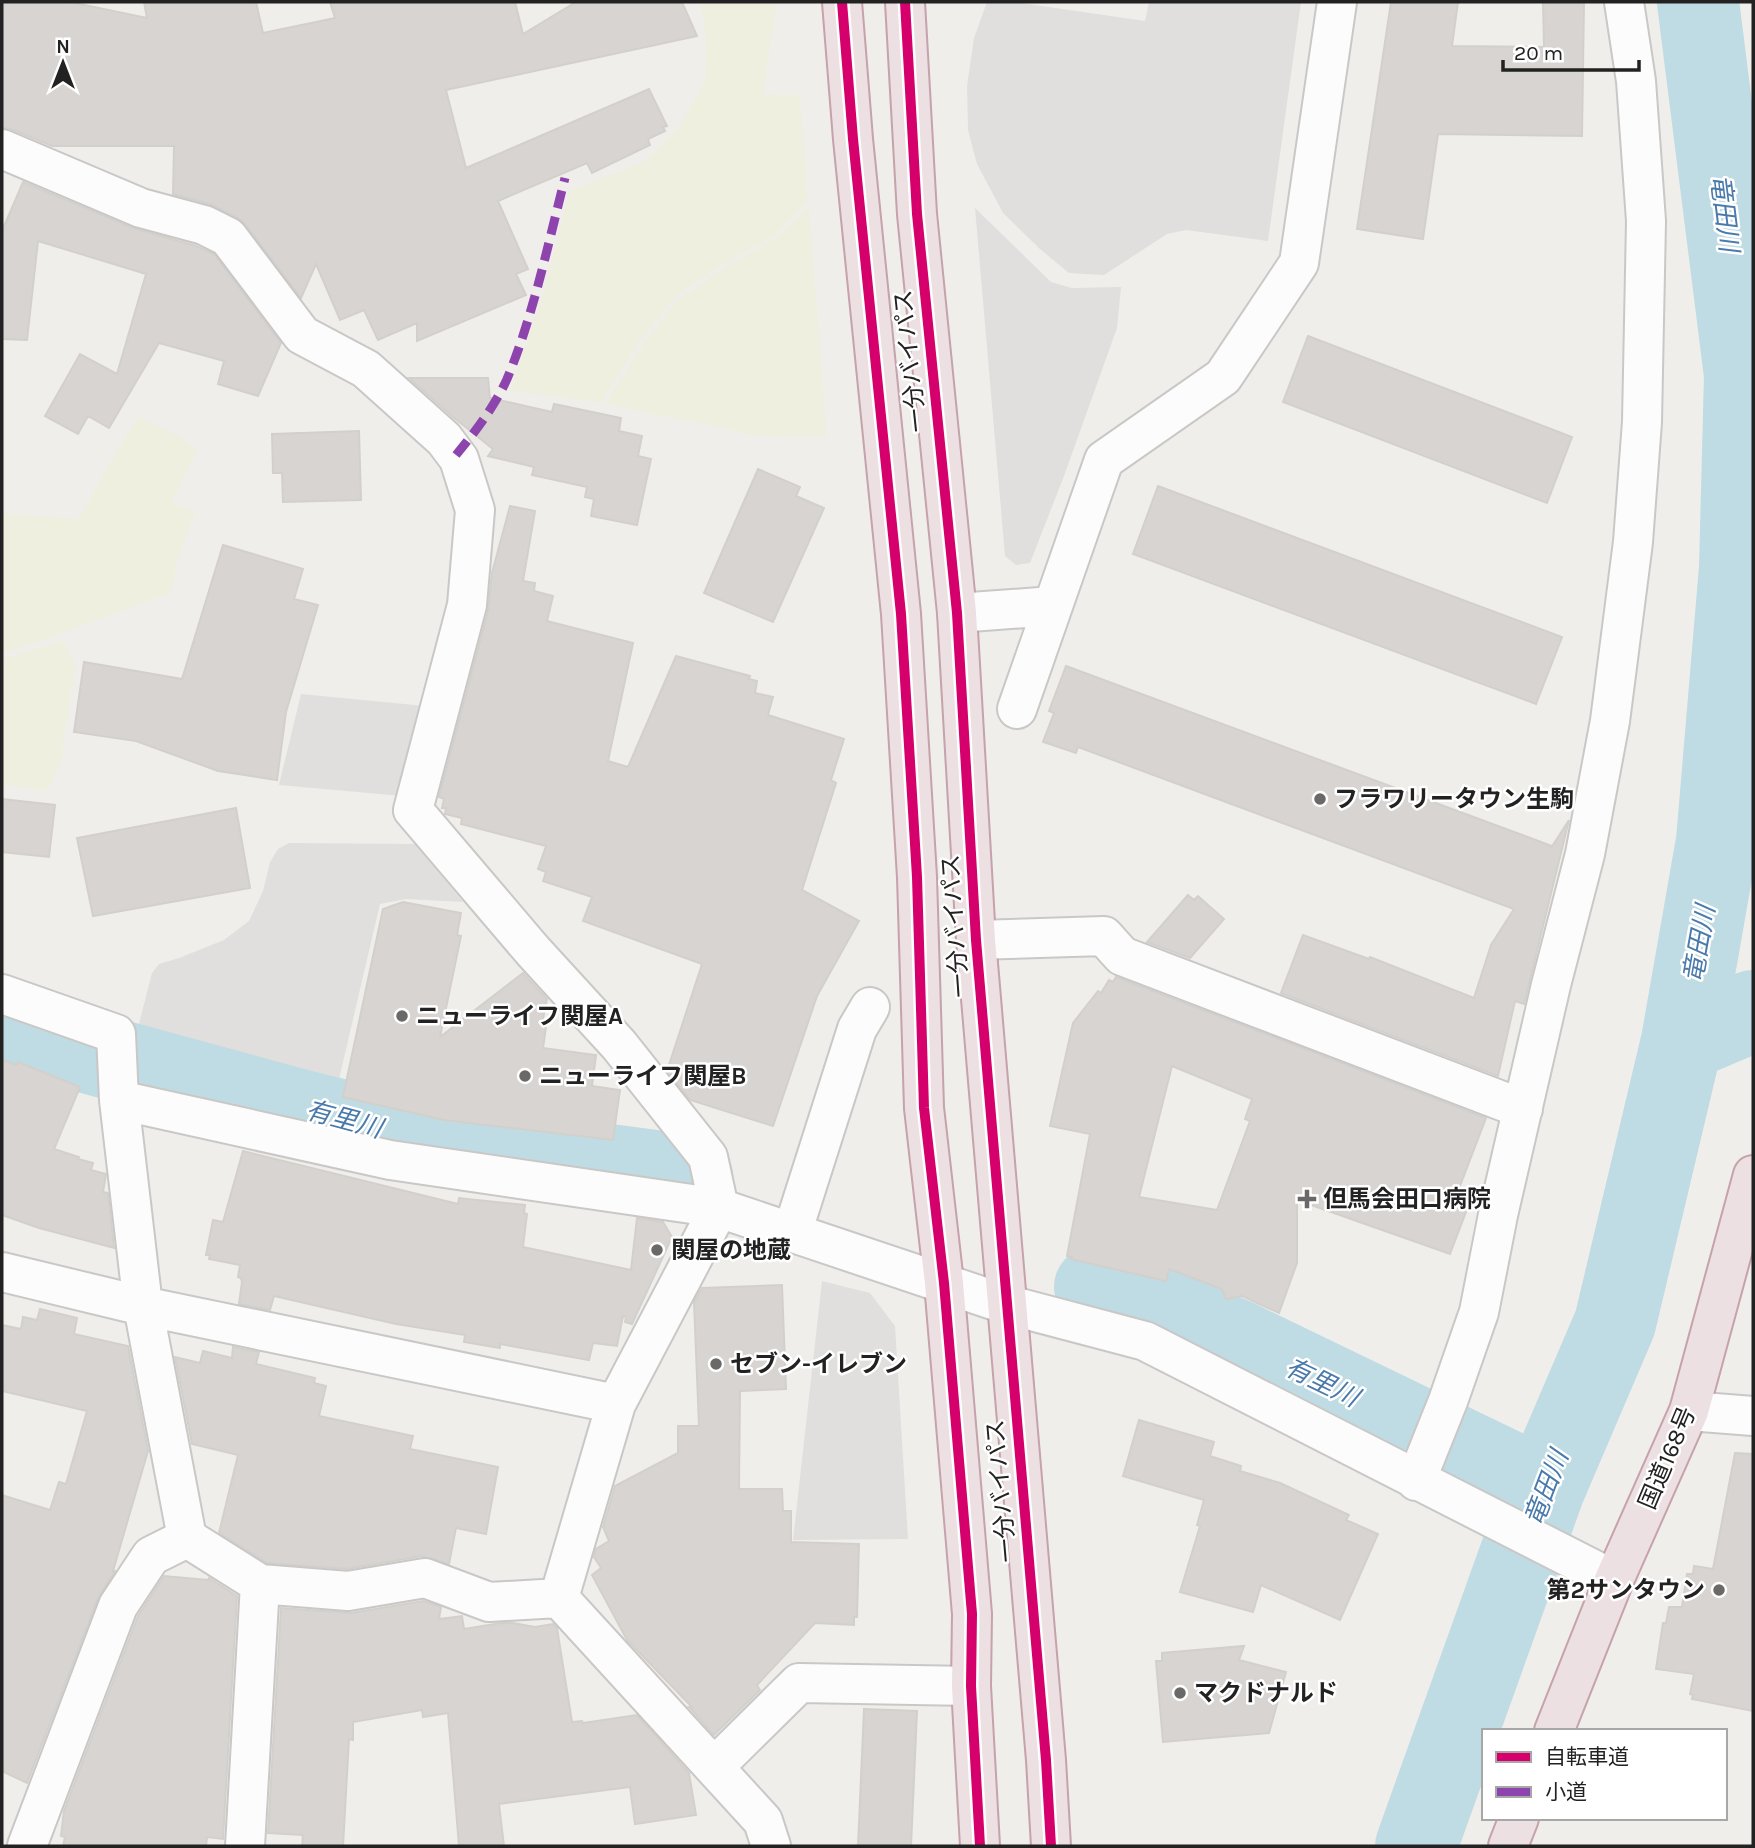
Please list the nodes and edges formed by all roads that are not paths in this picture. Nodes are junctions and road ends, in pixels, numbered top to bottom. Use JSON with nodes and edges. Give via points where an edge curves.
{"nodes":[{"id":1,"x":842,"y":2,"type":"edge"},
{"id":2,"x":905,"y":2,"type":"edge"},
{"id":3,"x":1337,"y":2,"type":"edge"},
{"id":4,"x":1623,"y":2,"type":"edge"},
{"id":5,"x":2,"y":149,"type":"edge"},
{"id":6,"x":1053,"y":606,"type":"junction"},
{"id":7,"x":957,"y":613,"type":"junction"},
{"id":8,"x":1017,"y":709,"type":"dead end"},
{"id":9,"x":976,"y":940,"type":"junction"},
{"id":10,"x":2,"y":994,"type":"edge"},
{"id":11,"x":870,"y":1007,"type":"dead end"},
{"id":12,"x":119,"y":1100,"type":"junction"},
{"id":13,"x":1523,"y":1109,"type":"junction"},
{"id":14,"x":1753,"y":1175,"type":"edge"},
{"id":15,"x":719,"y":1208,"type":"junction"},
{"id":16,"x":792,"y":1233,"type":"junction"},
{"id":17,"x":2,"y":1272,"type":"edge"},
{"id":18,"x":944,"y":1283,"type":"junction"},
{"id":19,"x":1005,"y":1304,"type":"junction"},
{"id":20,"x":143,"y":1306,"type":"junction"},
{"id":21,"x":616,"y":1405,"type":"junction"},
{"id":22,"x":1689,"y":1410,"type":"junction"},
{"id":23,"x":1753,"y":1416,"type":"edge"},
{"id":24,"x":1427,"y":1486,"type":"junction"},
{"id":25,"x":187,"y":1538,"type":"junction"},
{"id":26,"x":1614,"y":1580,"type":"junction"},
{"id":27,"x":260,"y":1584,"type":"junction"},
{"id":28,"x":559,"y":1598,"type":"junction"},
{"id":29,"x":971,"y":1686,"type":"junction"},
{"id":30,"x":1555,"y":1729,"type":"edge"},
{"id":31,"x":714,"y":1767,"type":"junction"},
{"id":32,"x":1518,"y":1820,"type":"edge"},
{"id":33,"x":27,"y":1846,"type":"edge"},
{"id":34,"x":245,"y":1846,"type":"edge"},
{"id":35,"x":771,"y":1846,"type":"edge"},
{"id":36,"x":980,"y":1846,"type":"edge"},
{"id":37,"x":1051,"y":1846,"type":"edge"},
{"id":38,"x":1508,"y":1846,"type":"edge"}],
"edges":[{"from":1,"to":18,"type":"highway","name":"一分バイパス","via":[[901,614],[917,877],[924,1108]]},
{"from":2,"to":7,"type":"highway","name":"一分バイパス","via":[[917,214]]},
{"from":3,"to":6,"type":"street","via":[[1299,263],[1223,377],[1104,460]]},
{"from":4,"to":13,"type":"street","via":[[1636,81],[1646,221],[1642,422],[1633,542],[1610,721],[1587,841]]},
{"from":5,"to":15,"type":"street","via":[[141,208],[204,225],[228,237],[302,335],[366,369],[444,439],[459,459],[475,510],[467,605],[414,810],[619,1045],[708,1157]]},
{"from":6,"to":7,"type":"street"},
{"from":6,"to":8,"type":"street"},
{"from":7,"to":9,"type":"highway","name":"一分バイパス"},
{"from":9,"to":13,"type":"street","via":[[1104,936],[1122,956]]},
{"from":9,"to":19,"type":"highway","name":"一分バイパス"},
{"from":10,"to":12,"type":"street","via":[[116,1034]]},
{"from":11,"to":16,"type":"street","via":[[857,1029]]},
{"from":12,"to":15,"type":"street","via":[[390,1160]]},
{"from":12,"to":20,"type":"street"},
{"from":13,"to":24,"type":"street","via":[[1479,1312],[1448,1401]]},
{"from":14,"to":22,"type":"highway","name":"国道168号"},
{"from":15,"to":16,"type":"street"},
{"from":15,"to":21,"type":"street"},
{"from":16,"to":18,"type":"street"},
{"from":17,"to":20,"type":"street"},
{"from":18,"to":19,"type":"street"},
{"from":18,"to":29,"type":"highway","name":"一分バイパス","via":[[972,1614]]},
{"from":19,"to":24,"type":"street","via":[[1145,1341]]},
{"from":19,"to":37,"type":"highway","name":"一分バイパス"},
{"from":20,"to":21,"type":"street"},
{"from":20,"to":25,"type":"street"},
{"from":21,"to":28,"type":"street"},
{"from":22,"to":23,"type":"street"},
{"from":22,"to":26,"type":"highway","name":"国道168号"},
{"from":24,"to":26,"type":"street"},
{"from":25,"to":27,"type":"street"},
{"from":25,"to":33,"type":"street","via":[[151,1556],[118,1606]]},
{"from":26,"to":30,"type":"highway","name":"国道168号"},
{"from":27,"to":28,"type":"street","via":[[348,1591],[425,1578],[489,1602]]},
{"from":27,"to":34,"type":"street"},
{"from":28,"to":31,"type":"street"},
{"from":29,"to":31,"type":"street","via":[[799,1683]]},
{"from":29,"to":36,"type":"highway","name":"一分バイパス"},
{"from":31,"to":35,"type":"street","via":[[763,1821]]},
{"from":32,"to":38,"type":"highway"}]}
